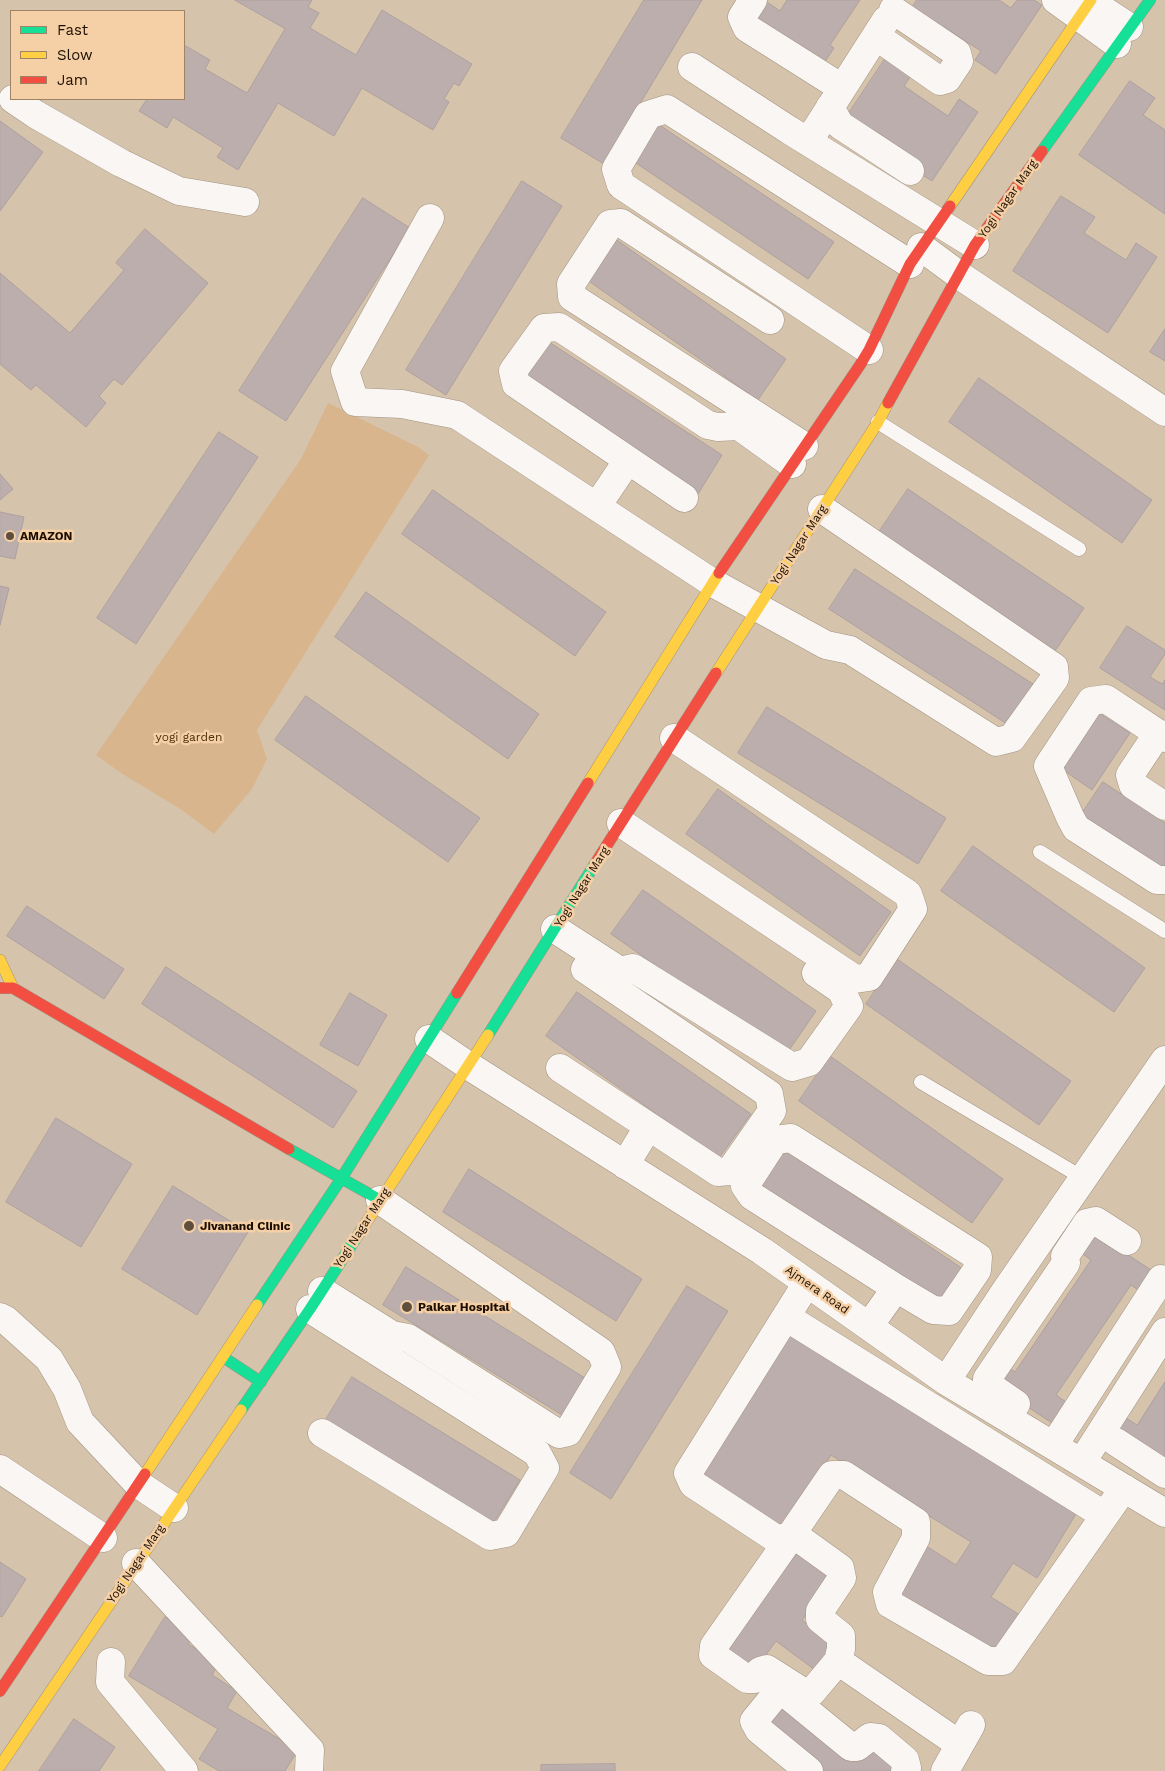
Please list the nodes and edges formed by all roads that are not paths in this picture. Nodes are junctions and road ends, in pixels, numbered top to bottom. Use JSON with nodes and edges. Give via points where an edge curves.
{"nodes":[{"id":1,"x":753,"y":0,"type":"edge"},
{"id":2,"x":1056,"y":0,"type":"edge"},
{"id":3,"x":1150,"y":0,"type":"edge"},
{"id":4,"x":896,"y":5,"type":"edge"},
{"id":5,"x":1087,"y":5,"type":"edge"},
{"id":6,"x":1123,"y":35,"type":"junction"},
{"id":7,"x":876,"y":36,"type":"junction"},
{"id":8,"x":692,"y":67,"type":"dead end"},
{"id":9,"x":836,"y":98,"type":"junction"},
{"id":10,"x":15,"y":100,"type":"edge"},
{"id":11,"x":808,"y":142,"type":"junction"},
{"id":12,"x":910,"y":171,"type":"dead end"},
{"id":13,"x":245,"y":202,"type":"dead end"},
{"id":14,"x":430,"y":218,"type":"dead end"},
{"id":15,"x":938,"y":223,"type":"junction"},
{"id":16,"x":975,"y":245,"type":"junction"},
{"id":17,"x":916,"y":256,"type":"junction"},
{"id":18,"x":959,"y":275,"type":"junction"},
{"id":19,"x":770,"y":320,"type":"dead end"},
{"id":20,"x":869,"y":350,"type":"junction"},
{"id":21,"x":1165,"y":412,"type":"edge"},
{"id":22,"x":878,"y":422,"type":"junction"},
{"id":23,"x":798,"y":455,"type":"junction"},
{"id":24,"x":628,"y":460,"type":"junction"},
{"id":25,"x":684,"y":498,"type":"dead end"},
{"id":26,"x":597,"y":506,"type":"junction"},
{"id":27,"x":822,"y":509,"type":"junction"},
{"id":28,"x":1080,"y":550,"type":"dead end"},
{"id":29,"x":713,"y":583,"type":"junction"},
{"id":30,"x":758,"y":608,"type":"junction"},
{"id":31,"x":1162,"y":735,"type":"edge"},
{"id":32,"x":674,"y":738,"type":"junction"},
{"id":33,"x":1165,"y":806,"type":"edge"},
{"id":34,"x":617,"y":830,"type":"junction"},
{"id":35,"x":1040,"y":852,"type":"dead end"},
{"id":36,"x":1165,"y":880,"type":"edge"},
{"id":37,"x":1165,"y":931,"type":"edge"},
{"id":38,"x":551,"y":936,"type":"junction"},
{"id":39,"x":0,"y":960,"type":"edge"},
{"id":40,"x":0,"y":988,"type":"edge"},
{"id":41,"x":13,"y":988,"type":"junction"},
{"id":42,"x":429,"y":1039,"type":"junction"},
{"id":43,"x":1165,"y":1060,"type":"edge"},
{"id":44,"x":469,"y":1066,"type":"junction"},
{"id":45,"x":560,"y":1068,"type":"dead end"},
{"id":46,"x":921,"y":1082,"type":"dead end"},
{"id":47,"x":648,"y":1127,"type":"junction"},
{"id":48,"x":625,"y":1164,"type":"junction"},
{"id":49,"x":1083,"y":1178,"type":"junction"},
{"id":50,"x":341,"y":1179,"type":"junction"},
{"id":51,"x":380,"y":1200,"type":"junction"},
{"id":52,"x":784,"y":1216,"type":"junction"},
{"id":53,"x":1127,"y":1241,"type":"dead end"},
{"id":54,"x":762,"y":1251,"type":"junction"},
{"id":55,"x":1030,"y":1256,"type":"junction"},
{"id":56,"x":1058,"y":1276,"type":"junction"},
{"id":57,"x":1161,"y":1279,"type":"dead end"},
{"id":58,"x":807,"y":1283,"type":"junction"},
{"id":59,"x":896,"y":1288,"type":"junction"},
{"id":60,"x":316,"y":1300,"type":"junction"},
{"id":61,"x":0,"y":1317,"type":"edge"},
{"id":62,"x":786,"y":1317,"type":"junction"},
{"id":63,"x":988,"y":1318,"type":"junction"},
{"id":64,"x":869,"y":1326,"type":"junction"},
{"id":65,"x":1165,"y":1332,"type":"edge"},
{"id":66,"x":1017,"y":1336,"type":"junction"},
{"id":67,"x":223,"y":1356,"type":"junction"},
{"id":68,"x":946,"y":1381,"type":"junction"},
{"id":69,"x":260,"y":1382,"type":"junction"},
{"id":70,"x":322,"y":1433,"type":"dead end"},
{"id":71,"x":1058,"y":1439,"type":"junction"},
{"id":72,"x":1116,"y":1442,"type":"dead end"},
{"id":73,"x":1082,"y":1462,"type":"junction"},
{"id":74,"x":0,"y":1469,"type":"edge"},
{"id":75,"x":1165,"y":1474,"type":"edge"},
{"id":76,"x":138,"y":1484,"type":"junction"},
{"id":77,"x":1124,"y":1488,"type":"junction"},
{"id":78,"x":174,"y":1508,"type":"junction"},
{"id":79,"x":1165,"y":1513,"type":"edge"},
{"id":80,"x":1104,"y":1515,"type":"junction"},
{"id":81,"x":103,"y":1538,"type":"junction"},
{"id":82,"x":136,"y":1563,"type":"junction"},
{"id":83,"x":838,"y":1660,"type":"junction"},
{"id":84,"x":111,"y":1662,"type":"dead end"},
{"id":85,"x":0,"y":1691,"type":"edge"},
{"id":86,"x":0,"y":1766,"type":"edge"},
{"id":87,"x":184,"y":1771,"type":"edge"},
{"id":88,"x":309,"y":1771,"type":"edge"},
{"id":89,"x":809,"y":1771,"type":"edge"},
{"id":90,"x":905,"y":1771,"type":"edge"},
{"id":91,"x":945,"y":1771,"type":"edge"}],
"edges":[{"from":1,"to":9,"type":"street","via":[[742,17],[747,28]]},
{"from":2,"to":5,"type":"street"},
{"from":3,"to":6,"type":"street","name":"Yogi Nagar Marg"},
{"from":4,"to":7,"type":"street"},
{"from":4,"to":7,"type":"street","via":[[957,53],[959,61],[947,79],[940,81]]},
{"from":5,"to":6,"type":"street"},
{"from":5,"to":15,"type":"street"},
{"from":6,"to":16,"type":"street","name":"Yogi Nagar Marg"},
{"from":7,"to":9,"type":"street"},
{"from":8,"to":11,"type":"street"},
{"from":9,"to":11,"type":"street"},
{"from":9,"to":12,"type":"street","via":[[840,125]]},
{"from":10,"to":13,"type":"street","via":[[121,163],[179,191]]},
{"from":11,"to":15,"type":"street"},
{"from":14,"to":26,"type":"street","via":[[345,371],[355,402],[402,404],[457,415]]},
{"from":15,"to":16,"type":"street"},
{"from":15,"to":17,"type":"street"},
{"from":16,"to":18,"type":"street","name":"Yogi Nagar Marg"},
{"from":17,"to":18,"type":"street"},
{"from":17,"to":20,"type":"street"},
{"from":17,"to":20,"type":"street","via":[[667,109],[648,115],[616,170],[621,185]]},
{"from":18,"to":21,"type":"street"},
{"from":18,"to":22,"type":"street","name":"Yogi Nagar Marg"},
{"from":19,"to":23,"type":"street","via":[[621,223],[610,224],[571,284],[572,297]]},
{"from":20,"to":23,"type":"street"},
{"from":22,"to":27,"type":"street","name":"Yogi Nagar Marg"},
{"from":22,"to":28,"type":"lane"},
{"from":23,"to":24,"type":"street","via":[[739,426],[708,425],[559,327],[544,328],[513,371],[516,384]]},
{"from":23,"to":29,"type":"street"},
{"from":24,"to":25,"type":"street"},
{"from":24,"to":26,"type":"street"},
{"from":26,"to":29,"type":"street"},
{"from":27,"to":30,"type":"street","name":"Yogi Nagar Marg"},
{"from":27,"to":30,"type":"street","via":[[1054,667],[1055,678],[1012,738],[996,742],[850,650],[826,645]]},
{"from":29,"to":30,"type":"street"},
{"from":29,"to":42,"type":"street"},
{"from":30,"to":32,"type":"street","name":"Yogi Nagar Marg"},
{"from":31,"to":33,"type":"street","via":[[1130,775],[1133,785]]},
{"from":31,"to":36,"type":"street","via":[[1106,699],[1091,701],[1048,766],[1076,828],[1157,880]]},
{"from":32,"to":34,"type":"street","name":"Yogi Nagar Marg"},
{"from":32,"to":34,"type":"street","via":[[908,894],[913,909],[869,977],[855,979]]},
{"from":34,"to":38,"type":"street","name":"Yogi Nagar Marg"},
{"from":34,"to":38,"type":"street","via":[[841,990],[849,1006],[809,1062],[792,1067],[633,968],[620,971]]},
{"from":35,"to":37,"type":"lane"},
{"from":38,"to":44,"type":"street","name":"Yogi Nagar Marg"},
{"from":38,"to":47,"type":"street","via":[[769,1094],[772,1111],[730,1171],[718,1172]]},
{"from":39,"to":41,"type":"street"},
{"from":40,"to":41,"type":"street"},
{"from":41,"to":50,"type":"street"},
{"from":42,"to":44,"type":"street","name":"Ajmera Road"},
{"from":42,"to":50,"type":"street"},
{"from":43,"to":49,"type":"street"},
{"from":44,"to":48,"type":"street","name":"Ajmera Road"},
{"from":44,"to":51,"type":"street","name":"Yogi Nagar Marg"},
{"from":45,"to":47,"type":"street"},
{"from":46,"to":49,"type":"lane"},
{"from":47,"to":48,"type":"street"},
{"from":48,"to":54,"type":"street","name":"Ajmera Road"},
{"from":49,"to":55,"type":"street"},
{"from":50,"to":51,"type":"street"},
{"from":50,"to":67,"type":"street"},
{"from":51,"to":60,"type":"street","name":"Yogi Nagar Marg"},
{"from":51,"to":60,"type":"street","via":[[601,1352],[607,1367],[568,1432],[559,1434],[408,1338],[392,1335]]},
{"from":52,"to":54,"type":"street"},
{"from":52,"to":59,"type":"street"},
{"from":52,"to":59,"type":"street","via":[[752,1196],[745,1186],[775,1140],[792,1138],[978,1257],[978,1270],[949,1311],[933,1310]]},
{"from":53,"to":56,"type":"street","via":[[1096,1221],[1087,1223],[1065,1256],[1066,1263]]},
{"from":54,"to":58,"type":"street","name":"Ajmera Road"},
{"from":55,"to":56,"type":"street"},
{"from":55,"to":63,"type":"street"},
{"from":56,"to":66,"type":"street"},
{"from":57,"to":71,"type":"street"},
{"from":58,"to":62,"type":"street"},
{"from":58,"to":64,"type":"street","name":"Ajmera Road"},
{"from":59,"to":64,"type":"street"},
{"from":60,"to":69,"type":"street","name":"Yogi Nagar Marg"},
{"from":60,"to":70,"type":"street","via":[[537,1453],[545,1468],[506,1533],[490,1536]]},
{"from":61,"to":76,"type":"street","via":[[49,1358],[67,1389],[80,1422]]},
{"from":62,"to":80,"type":"street"},
{"from":62,"to":80,"type":"street","via":[[688,1473],[693,1484],[778,1540],[791,1535],[832,1475],[844,1475],[916,1522],[916,1538],[887,1592],[890,1604],[988,1661],[1003,1661]]},
{"from":63,"to":66,"type":"street"},
{"from":63,"to":68,"type":"street"},
{"from":64,"to":68,"type":"street","name":"Ajmera Road"},
{"from":65,"to":73,"type":"street"},
{"from":66,"to":71,"type":"street","via":[[987,1379],[987,1384]]},
{"from":67,"to":69,"type":"street"},
{"from":67,"to":76,"type":"street"},
{"from":68,"to":71,"type":"street","name":"Ajmera Road"},
{"from":69,"to":78,"type":"street","name":"Yogi Nagar Marg"},
{"from":71,"to":73,"type":"street","name":"Ajmera Road"},
{"from":72,"to":75,"type":"street"},
{"from":73,"to":77,"type":"street","name":"Ajmera Road"},
{"from":74,"to":81,"type":"street"},
{"from":76,"to":78,"type":"street"},
{"from":76,"to":81,"type":"street"},
{"from":77,"to":79,"type":"street","name":"Ajmera Road"},
{"from":77,"to":80,"type":"street"},
{"from":78,"to":82,"type":"street","name":"Yogi Nagar Marg"},
{"from":81,"to":85,"type":"street","via":[[39,1641]]},
{"from":82,"to":86,"type":"street","name":"Yogi Nagar Marg","via":[[67,1660]]},
{"from":82,"to":88,"type":"street","via":[[310,1750]]},
{"from":83,"to":83,"type":"street","via":[[841,1636],[820,1618],[820,1611],[842,1578],[840,1568],[797,1538],[787,1542],[714,1646],[714,1655],[747,1679],[754,1679],[760,1671],[767,1670],[803,1692],[812,1692]]},
{"from":83,"to":91,"type":"street","via":[[965,1735]]},
{"from":84,"to":87,"type":"street","via":[[110,1682]]},
{"from":89,"to":90,"type":"street","via":[[759,1730],[754,1721],[776,1694],[785,1692],[851,1747],[856,1748],[870,1737],[879,1738],[905,1760]]}]}
